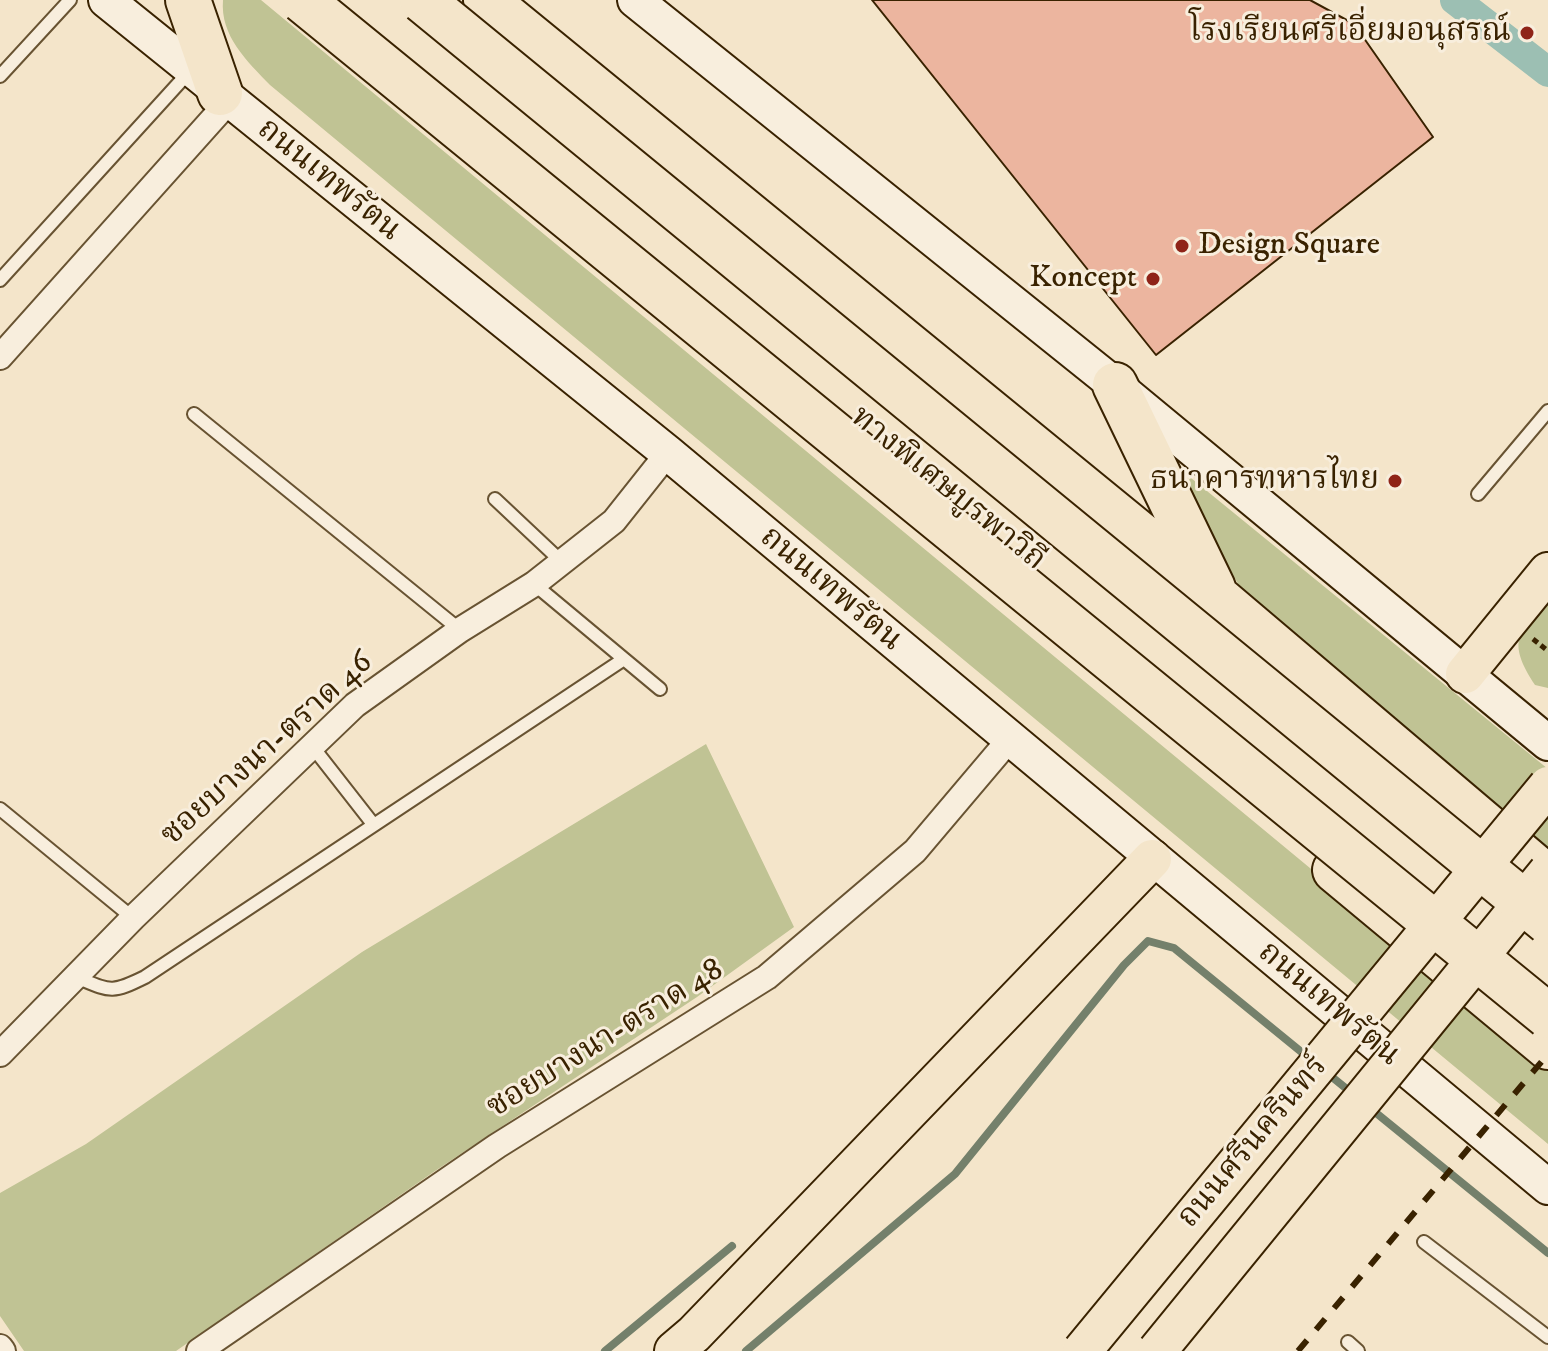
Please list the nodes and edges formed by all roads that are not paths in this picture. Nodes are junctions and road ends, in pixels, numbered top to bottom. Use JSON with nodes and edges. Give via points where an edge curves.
{"nodes":[{"id":1,"x":70,"y":0,"type":"edge"},
{"id":2,"x":106,"y":0,"type":"edge"},
{"id":3,"x":188,"y":0,"type":"edge"},
{"id":4,"x":287,"y":0,"type":"edge"},
{"id":5,"x":302,"y":0,"type":"edge"},
{"id":6,"x":346,"y":0,"type":"edge"},
{"id":7,"x":422,"y":0,"type":"edge"},
{"id":8,"x":486,"y":0,"type":"edge"},
{"id":9,"x":635,"y":0,"type":"edge"},
{"id":10,"x":0,"y":76,"type":"edge"},
{"id":11,"x":213,"y":88,"type":"junction"},
{"id":12,"x":0,"y":280,"type":"edge"},
{"id":13,"x":0,"y":357,"type":"edge"},
{"id":14,"x":1115,"y":385,"type":"junction"},
{"id":15,"x":1548,"y":411,"type":"edge"},
{"id":16,"x":194,"y":414,"type":"dead end"},
{"id":17,"x":668,"y":453,"type":"junction"},
{"id":18,"x":1478,"y":494,"type":"dead end"},
{"id":19,"x":495,"y":499,"type":"dead end"},
{"id":20,"x":562,"y":562,"type":"junction"},
{"id":21,"x":1548,"y":572,"type":"edge"},
{"id":22,"x":534,"y":584,"type":"junction"},
{"id":23,"x":1218,"y":598,"type":"junction"},
{"id":24,"x":460,"y":630,"type":"junction"},
{"id":25,"x":624,"y":659,"type":"junction"},
{"id":26,"x":1465,"y":674,"type":"junction"},
{"id":27,"x":660,"y":689,"type":"dead end"},
{"id":28,"x":1009,"y":740,"type":"junction"},
{"id":29,"x":1548,"y":743,"type":"edge"},
{"id":30,"x":312,"y":746,"type":"junction"},
{"id":31,"x":1548,"y":786,"type":"edge"},
{"id":32,"x":0,"y":809,"type":"edge"},
{"id":33,"x":373,"y":824,"type":"junction"},
{"id":34,"x":1152,"y":859,"type":"junction"},
{"id":35,"x":1548,"y":875,"type":"edge"},
{"id":36,"x":133,"y":918,"type":"junction"},
{"id":37,"x":1548,"y":922,"type":"edge"},
{"id":38,"x":76,"y":977,"type":"junction"},
{"id":39,"x":1548,"y":981,"type":"edge"},
{"id":40,"x":1548,"y":1016,"type":"edge"},
{"id":41,"x":1548,"y":1047,"type":"edge"},
{"id":42,"x":0,"y":1054,"type":"edge"},
{"id":43,"x":1548,"y":1187,"type":"edge"},
{"id":44,"x":1424,"y":1242,"type":"dead end"},
{"id":45,"x":1548,"y":1337,"type":"edge"},
{"id":46,"x":199,"y":1351,"type":"edge"},
{"id":47,"x":674,"y":1351,"type":"edge"},
{"id":48,"x":1082,"y":1351,"type":"edge"},
{"id":49,"x":1157,"y":1351,"type":"edge"}],
"edges":[{"from":1,"to":10,"type":"lane"},
{"from":2,"to":11,"type":"main road","name":"ถนนเทพรัตน"},
{"from":3,"to":11,"type":"highway"},
{"from":4,"to":41,"type":"highway"},
{"from":5,"to":40,"type":"highway","bridge":true},
{"from":6,"to":39,"type":"highway","name":"ทางพิเศษบูรพาวิถี","bridge":true},
{"from":7,"to":37,"type":"highway","name":"ทางพิเศษบูรพาวิถี","bridge":true},
{"from":8,"to":23,"type":"highway"},
{"from":9,"to":14,"type":"main road"},
{"from":11,"to":12,"type":"lane"},
{"from":11,"to":13,"type":"street"},
{"from":11,"to":17,"type":"main road","name":"ถนนเทพรัตน"},
{"from":14,"to":23,"type":"highway"},
{"from":14,"to":26,"type":"main road"},
{"from":15,"to":18,"type":"lane"},
{"from":16,"to":24,"type":"lane"},
{"from":17,"to":20,"type":"street","name":"ซอยบางนา-ตราด 46","via":[[614,521]]},
{"from":17,"to":28,"type":"main road","name":"ถนนเทพรัตน"},
{"from":19,"to":20,"type":"lane"},
{"from":20,"to":22,"type":"street","name":"ซอยบางนา-ตราด 46"},
{"from":21,"to":26,"type":"main road"},
{"from":22,"to":24,"type":"street","name":"ซอยบางนา-ตราด 46"},
{"from":22,"to":25,"type":"lane"},
{"from":23,"to":35,"type":"highway"},
{"from":24,"to":30,"type":"street","name":"ซอยบางนา-ตราด 46","via":[[355,705]]},
{"from":25,"to":27,"type":"lane"},
{"from":25,"to":33,"type":"lane"},
{"from":26,"to":29,"type":"main road"},
{"from":28,"to":34,"type":"main road","name":"ถนนเทพรัตน"},
{"from":28,"to":46,"type":"street","name":"ซอยบางนา-ตราด 48","via":[[915,851],[767,977],[497,1146]]},
{"from":30,"to":33,"type":"lane"},
{"from":30,"to":36,"type":"street","name":"ซอยบางนา-ตราด 46"},
{"from":31,"to":48,"type":"main road","name":"ถนนศรีนครินทร์","bridge":true},
{"from":32,"to":36,"type":"lane"},
{"from":33,"to":38,"type":"lane","via":[[120,990]]},
{"from":34,"to":43,"type":"main road","name":"ถนนเทพรัตน"},
{"from":34,"to":47,"type":"main road"},
{"from":35,"to":49,"type":"main road","name":"ถนนศรีนครินทร์","bridge":true},
{"from":36,"to":38,"type":"street","name":"ซอยบางนา-ตราด 46"},
{"from":38,"to":42,"type":"street","name":"ซอยบางนา-ตราด 46"},
{"from":44,"to":45,"type":"lane"}]}
